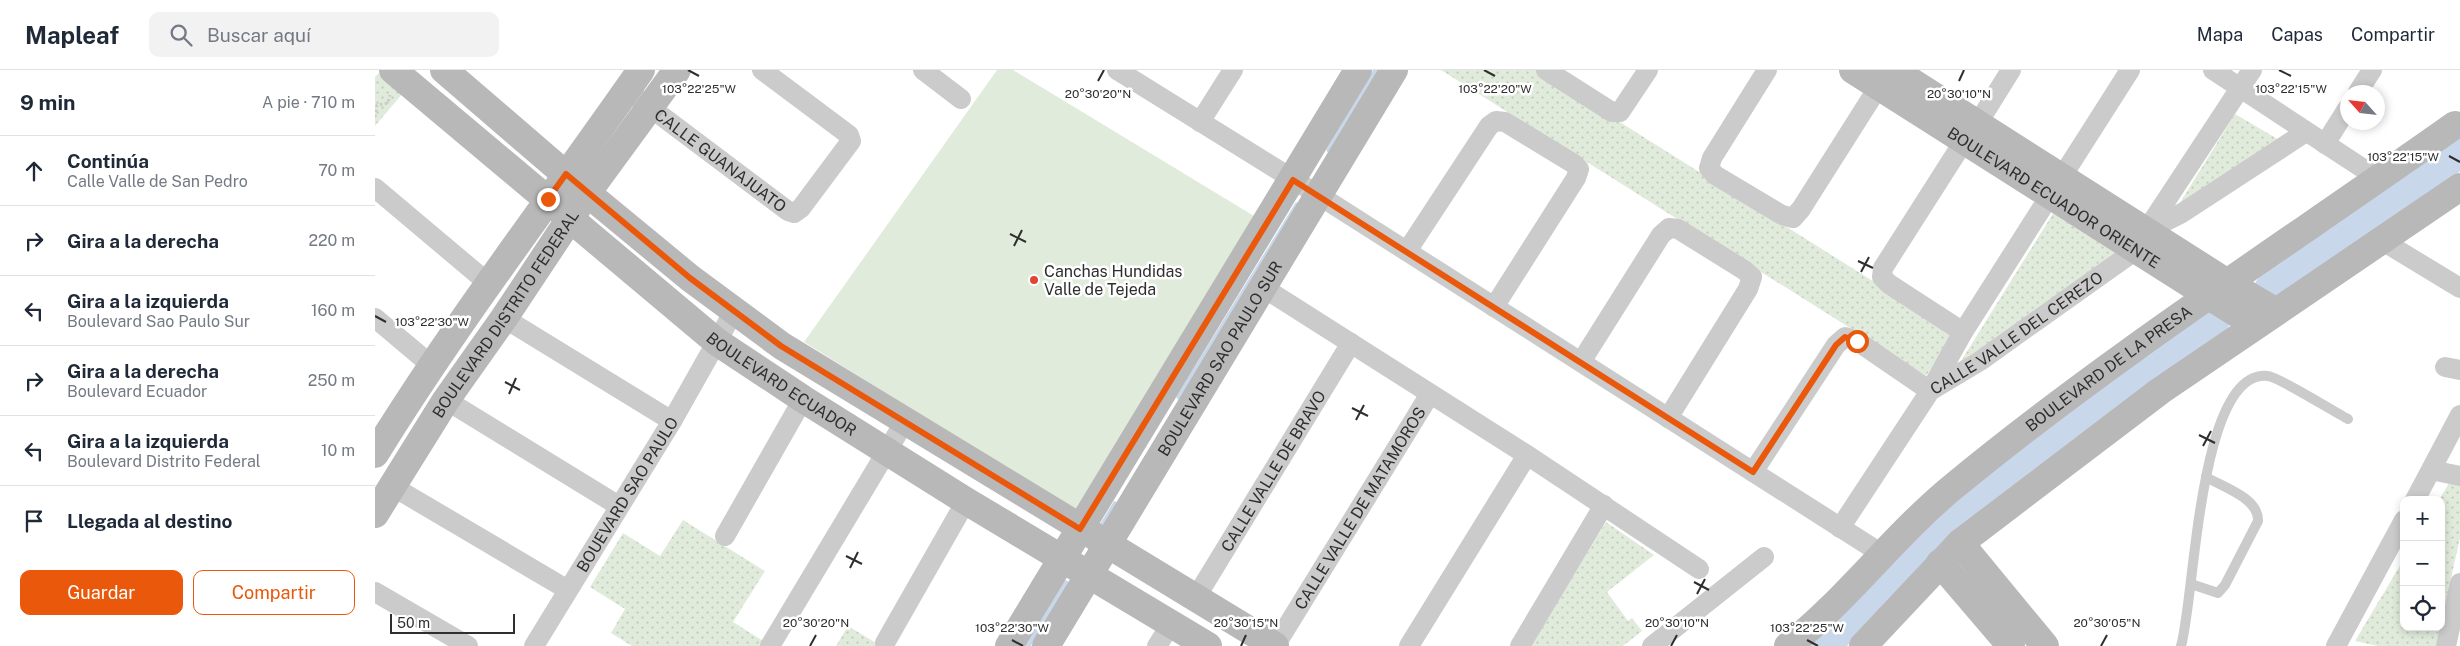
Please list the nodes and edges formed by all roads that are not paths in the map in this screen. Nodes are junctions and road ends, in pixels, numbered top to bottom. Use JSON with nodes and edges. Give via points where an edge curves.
{"nodes":[{"id":1,"x":444,"y":70,"type":"edge"},
{"id":2,"x":677,"y":70,"type":"edge"},
{"id":3,"x":763,"y":70,"type":"edge"},
{"id":4,"x":925,"y":70,"type":"edge"},
{"id":5,"x":1117,"y":70,"type":"edge"},
{"id":6,"x":1233,"y":70,"type":"edge"},
{"id":7,"x":1358,"y":70,"type":"edge"},
{"id":8,"x":1394,"y":70,"type":"edge"},
{"id":9,"x":1546,"y":70,"type":"edge"},
{"id":10,"x":1648,"y":70,"type":"edge"},
{"id":11,"x":1767,"y":70,"type":"edge"},
{"id":12,"x":1853,"y":70,"type":"edge"},
{"id":13,"x":2011,"y":70,"type":"edge"},
{"id":14,"x":2130,"y":70,"type":"edge"},
{"id":15,"x":2213,"y":70,"type":"edge"},
{"id":16,"x":2252,"y":70,"type":"edge"},
{"id":17,"x":2372,"y":70,"type":"edge"},
{"id":18,"x":399,"y":75,"type":"edge"},
{"id":19,"x":1887,"y":75,"type":"edge"},
{"id":20,"x":634,"y":80,"type":"edge"},
{"id":21,"x":2362,"y":85,"type":"edge"},
{"id":22,"x":2241,"y":88,"type":"junction"},
{"id":23,"x":961,"y":99,"type":"dead end"},
{"id":24,"x":650,"y":108,"type":"junction"},
{"id":25,"x":2340,"y":120,"type":"edge"},
{"id":26,"x":1200,"y":122,"type":"junction"},
{"id":27,"x":2455,"y":124,"type":"dead end"},
{"id":28,"x":1971,"y":132,"type":"junction"},
{"id":29,"x":2306,"y":132,"type":"junction"},
{"id":30,"x":2325,"y":144,"type":"junction"},
{"id":31,"x":566,"y":174,"type":"junction"},
{"id":32,"x":2379,"y":178,"type":"junction"},
{"id":33,"x":1293,"y":180,"type":"junction"},
{"id":34,"x":2460,"y":186,"type":"edge"},
{"id":35,"x":2057,"y":187,"type":"junction"},
{"id":36,"x":375,"y":188,"type":"edge"},
{"id":37,"x":587,"y":193,"type":"junction"},
{"id":38,"x":1320,"y":196,"type":"junction"},
{"id":39,"x":548,"y":199,"type":"junction"},
{"id":40,"x":570,"y":220,"type":"junction"},
{"id":41,"x":2141,"y":240,"type":"junction"},
{"id":42,"x":2381,"y":240,"type":"junction"},
{"id":43,"x":1407,"y":251,"type":"junction"},
{"id":44,"x":488,"y":283,"type":"junction"},
{"id":45,"x":1264,"y":288,"type":"junction"},
{"id":46,"x":2460,"y":288,"type":"edge"},
{"id":47,"x":2217,"y":289,"type":"junction"},
{"id":48,"x":1494,"y":307,"type":"junction"},
{"id":49,"x":734,"y":311,"type":"junction"},
{"id":50,"x":375,"y":318,"type":"edge"},
{"id":51,"x":504,"y":318,"type":"junction"},
{"id":52,"x":2265,"y":318,"type":"junction"},
{"id":53,"x":1963,"y":332,"type":"junction"},
{"id":54,"x":717,"y":342,"type":"junction"},
{"id":55,"x":1351,"y":343,"type":"junction"},
{"id":56,"x":1581,"y":362,"type":"junction"},
{"id":57,"x":431,"y":365,"type":"junction"},
{"id":58,"x":1930,"y":391,"type":"junction"},
{"id":59,"x":1431,"y":394,"type":"junction"},
{"id":60,"x":803,"y":399,"type":"junction"},
{"id":61,"x":445,"y":400,"type":"junction"},
{"id":62,"x":2460,"y":416,"type":"edge"},
{"id":63,"x":1668,"y":418,"type":"junction"},
{"id":64,"x":2348,"y":419,"type":"dead end"},
{"id":65,"x":672,"y":421,"type":"junction"},
{"id":66,"x":905,"y":421,"type":"junction"},
{"id":67,"x":376,"y":451,"type":"edge"},
{"id":68,"x":887,"y":452,"type":"junction"},
{"id":69,"x":1527,"y":455,"type":"junction"},
{"id":70,"x":2431,"y":470,"type":"junction"},
{"id":71,"x":1753,"y":472,"type":"junction"},
{"id":72,"x":2460,"y":476,"type":"edge"},
{"id":73,"x":2206,"y":477,"type":"junction"},
{"id":74,"x":392,"y":486,"type":"junction"},
{"id":75,"x":2417,"y":496,"type":"edge"},
{"id":76,"x":966,"y":501,"type":"junction"},
{"id":77,"x":619,"y":506,"type":"junction"},
{"id":78,"x":1604,"y":506,"type":"junction"},
{"id":79,"x":375,"y":514,"type":"edge"},
{"id":80,"x":2400,"y":527,"type":"edge"},
{"id":81,"x":1840,"y":528,"type":"junction"},
{"id":82,"x":1080,"y":529,"type":"junction"},
{"id":83,"x":725,"y":536,"type":"dead end"},
{"id":84,"x":1960,"y":544,"type":"junction"},
{"id":85,"x":1107,"y":546,"type":"junction"},
{"id":86,"x":1882,"y":554,"type":"junction"},
{"id":87,"x":1063,"y":557,"type":"junction"},
{"id":88,"x":1764,"y":557,"type":"dead end"},
{"id":89,"x":1940,"y":563,"type":"junction"},
{"id":90,"x":1699,"y":569,"type":"dead end"},
{"id":91,"x":1090,"y":574,"type":"junction"},
{"id":92,"x":2460,"y":583,"type":"edge"},
{"id":93,"x":2191,"y":584,"type":"junction"},
{"id":94,"x":568,"y":590,"type":"junction"},
{"id":95,"x":375,"y":592,"type":"edge"},
{"id":96,"x":1195,"y":599,"type":"junction"},
{"id":97,"x":1164,"y":635,"type":"edge"},
{"id":98,"x":2000,"y":642,"type":"edge"},
{"id":99,"x":885,"y":643,"type":"dead end"},
{"id":100,"x":468,"y":646,"type":"edge"},
{"id":101,"x":534,"y":646,"type":"edge"},
{"id":102,"x":770,"y":646,"type":"edge"},
{"id":103,"x":1009,"y":646,"type":"edge"},
{"id":104,"x":1046,"y":646,"type":"edge"},
{"id":105,"x":1208,"y":646,"type":"edge"},
{"id":106,"x":1275,"y":646,"type":"edge"},
{"id":107,"x":1409,"y":646,"type":"edge"},
{"id":108,"x":1520,"y":646,"type":"edge"},
{"id":109,"x":1652,"y":646,"type":"edge"},
{"id":110,"x":1788,"y":646,"type":"edge"},
{"id":111,"x":1863,"y":646,"type":"edge"},
{"id":112,"x":2045,"y":646,"type":"edge"},
{"id":113,"x":2181,"y":646,"type":"edge"},
{"id":114,"x":2336,"y":646,"type":"edge"},
{"id":115,"x":2446,"y":646,"type":"edge"}],
"edges":[{"from":1,"to":31,"type":"street","name":"BOULEVARD ECUADOR"},
{"from":2,"to":24,"type":"street","name":"BOULEVARD DISTRITO FEDERAL"},
{"from":3,"to":24,"type":"street","name":"CALLE GUANAJUATO","via":[[849,135],[851,141],[794,213]]},
{"from":4,"to":23,"type":"street"},
{"from":5,"to":26,"type":"street"},
{"from":6,"to":26,"type":"street"},
{"from":7,"to":33,"type":"street","name":"BOULEVARD SAO PAULO SUR"},
{"from":8,"to":38,"type":"street","name":"BOULEVARD SAO PAULO SUR"},
{"from":9,"to":10,"type":"street","via":[[1613,112],[1620,112]]},
{"from":11,"to":19,"type":"street","via":[[1712,158],[1709,168],[1715,175],[1782,215],[1793,218]]},
{"from":12,"to":19,"type":"street","name":"BOULEVARD ECUADOR ORIENTE"},
{"from":13,"to":28,"type":"street"},
{"from":14,"to":35,"type":"street"},
{"from":15,"to":22,"type":"street"},
{"from":16,"to":22,"type":"street"},
{"from":17,"to":21,"type":"street"},
{"from":18,"to":39,"type":"street","name":"BOULEVARD ECUADOR"},
{"from":19,"to":28,"type":"street","name":"BOULEVARD ECUADOR ORIENTE"},
{"from":20,"to":24,"type":"street","name":"CALLE GUANAJUATO"},
{"from":20,"to":31,"type":"street","name":"BOULEVARD DISTRITO FEDERAL"},
{"from":22,"to":29,"type":"street"},
{"from":22,"to":41,"type":"street"},
{"from":24,"to":37,"type":"street","name":"BOULEVARD DISTRITO FEDERAL"},
{"from":25,"to":30,"type":"street"},
{"from":26,"to":33,"type":"street"},
{"from":27,"to":32,"type":"street","name":"BOULEVARD DE LA PRESA"},
{"from":28,"to":35,"type":"street","name":"BOULEVARD ECUADOR ORIENTE"},
{"from":28,"to":53,"type":"street","via":[[1883,268],[1882,277]]},
{"from":29,"to":30,"type":"street"},
{"from":29,"to":41,"type":"street","name":"CALLE VALLE DEL CEREZO"},
{"from":30,"to":32,"type":"street"},
{"from":31,"to":37,"type":"street","name":"BOULEVARD ECUADOR"},
{"from":31,"to":39,"type":"street","name":"BOULEVARD DISTRITO FEDERAL"},
{"from":32,"to":47,"type":"street","name":"BOULEVARD DE LA PRESA"},
{"from":33,"to":38,"type":"street"},
{"from":33,"to":82,"type":"street","name":"BOULEVARD SAO PAULO SUR"},
{"from":34,"to":42,"type":"street"},
{"from":35,"to":41,"type":"street","name":"BOULEVARD ECUADOR ORIENTE"},
{"from":35,"to":53,"type":"street"},
{"from":36,"to":44,"type":"street"},
{"from":37,"to":40,"type":"street","name":"BOULEVARD DISTRITO FEDERAL"},
{"from":37,"to":49,"type":"street","name":"BOULEVARD ECUADOR"},
{"from":38,"to":43,"type":"street"},
{"from":38,"to":45,"type":"street","name":"BOULEVARD SAO PAULO SUR"},
{"from":39,"to":40,"type":"street","name":"BOULEVARD ECUADOR"},
{"from":39,"to":44,"type":"street","name":"BOULEVARD DISTRITO FEDERAL"},
{"from":40,"to":51,"type":"street","name":"BOULEVARD DISTRITO FEDERAL"},
{"from":40,"to":54,"type":"street","name":"BOULEVARD ECUADOR"},
{"from":41,"to":47,"type":"street","name":"BOULEVARD ECUADOR ORIENTE"},
{"from":41,"to":58,"type":"street","name":"CALLE VALLE DEL CEREZO","via":[[1980,361]]},
{"from":42,"to":46,"type":"street"},
{"from":42,"to":52,"type":"street"},
{"from":43,"to":48,"type":"street"},
{"from":43,"to":48,"type":"street","via":[[1489,126],[1496,121],[1505,122],[1574,164],[1579,169],[1576,178]]},
{"from":44,"to":57,"type":"street","name":"BOULEVARD DISTRITO FEDERAL"},
{"from":45,"to":55,"type":"street"},
{"from":45,"to":85,"type":"street","name":"BOULEVARD SAO PAULO SUR"},
{"from":47,"to":52,"type":"street","name":"BOULEVARD ECUADOR ORIENTE"},
{"from":47,"to":86,"type":"street","name":"BOULEVARD DE LA PRESA","via":[[2146,339],[1952,488]]},
{"from":48,"to":56,"type":"street"},
{"from":49,"to":54,"type":"street","name":"BOUEVARD SAO PAULO"},
{"from":49,"to":66,"type":"street","name":"BOULEVARD ECUADOR","via":[[781,346]]},
{"from":50,"to":57,"type":"street"},
{"from":51,"to":61,"type":"street","name":"BOULEVARD DISTRITO FEDERAL"},
{"from":51,"to":65,"type":"street"},
{"from":52,"to":84,"type":"street","via":[[2161,390]]},
{"from":53,"to":58,"type":"street"},
{"from":54,"to":60,"type":"street","name":"BOULEVARD ECUADOR"},
{"from":54,"to":65,"type":"street","name":"BOUEVARD SAO PAULO"},
{"from":55,"to":59,"type":"street"},
{"from":55,"to":96,"type":"street","name":"CALLE VALLE DE BRAVO"},
{"from":56,"to":63,"type":"street"},
{"from":56,"to":63,"type":"street","via":[[1661,235],[1669,228],[1678,229],[1744,270],[1751,277],[1748,289]]},
{"from":57,"to":67,"type":"street","name":"BOULEVARD DISTRITO FEDERAL"},
{"from":58,"to":71,"type":"street","via":[[1857,341],[1845,337],[1836,345]]},
{"from":58,"to":81,"type":"street","name":"CALLE VALLE DEL CEREZO"},
{"from":59,"to":69,"type":"street"},
{"from":59,"to":106,"type":"street","name":"CALLE VALLE DE MATAMOROS"},
{"from":60,"to":68,"type":"street","name":"BOULEVARD ECUADOR"},
{"from":60,"to":83,"type":"street"},
{"from":61,"to":74,"type":"street","name":"BOULEVARD DISTRITO FEDERAL"},
{"from":61,"to":77,"type":"street"},
{"from":62,"to":70,"type":"street"},
{"from":63,"to":71,"type":"street"},
{"from":64,"to":73,"type":"lane","via":[[2269,376],[2253,377],[2241,386],[2224,412]]},
{"from":65,"to":77,"type":"street","name":"BOUEVARD SAO PAULO"},
{"from":66,"to":68,"type":"street"},
{"from":66,"to":82,"type":"street","name":"BOULEVARD ECUADOR"},
{"from":68,"to":76,"type":"street","name":"BOULEVARD ECUADOR"},
{"from":68,"to":102,"type":"street"},
{"from":69,"to":78,"type":"street"},
{"from":69,"to":107,"type":"street"},
{"from":70,"to":72,"type":"street"},
{"from":70,"to":75,"type":"street"},
{"from":71,"to":81,"type":"street"},
{"from":73,"to":93,"type":"lane"},
{"from":73,"to":93,"type":"lane","via":[[2253,504],[2258,512],[2257,521],[2225,585],[2217,593]]},
{"from":74,"to":79,"type":"street","name":"BOULEVARD DISTRITO FEDERAL"},
{"from":74,"to":94,"type":"street"},
{"from":76,"to":87,"type":"street","name":"BOULEVARD ECUADOR"},
{"from":76,"to":99,"type":"street"},
{"from":77,"to":94,"type":"street","name":"BOUEVARD SAO PAULO"},
{"from":78,"to":90,"type":"street"},
{"from":78,"to":108,"type":"street"},
{"from":80,"to":114,"type":"street"},
{"from":81,"to":86,"type":"street"},
{"from":82,"to":85,"type":"street","name":"BOULEVARD ECUADOR"},
{"from":82,"to":87,"type":"street","name":"BOULEVARD SAO PAULO SUR"},
{"from":84,"to":89,"type":"street"},
{"from":84,"to":112,"type":"street"},
{"from":85,"to":91,"type":"street","name":"BOULEVARD SAO PAULO SUR"},
{"from":85,"to":96,"type":"street","name":"BOULEVARD ECUADOR"},
{"from":86,"to":110,"type":"street","name":"BOULEVARD DE LA PRESA","via":[[1806,632]]},
{"from":87,"to":91,"type":"street","name":"BOULEVARD ECUADOR"},
{"from":87,"to":103,"type":"street","name":"BOULEVARD SAO PAULO SUR"},
{"from":88,"to":109,"type":"street"},
{"from":89,"to":98,"type":"street"},
{"from":89,"to":111,"type":"street"},
{"from":91,"to":97,"type":"street","name":"BOULEVARD ECUADOR"},
{"from":91,"to":104,"type":"street","name":"BOULEVARD SAO PAULO SUR"},
{"from":92,"to":115,"type":"street"},
{"from":93,"to":113,"type":"lane"},
{"from":94,"to":101,"type":"street","name":"BOUEVARD SAO PAULO"},
{"from":95,"to":100,"type":"street"},
{"from":96,"to":106,"type":"street","name":"BOULEVARD ECUADOR"},
{"from":97,"to":105,"type":"street","name":"BOULEVARD ECUADOR"}]}
